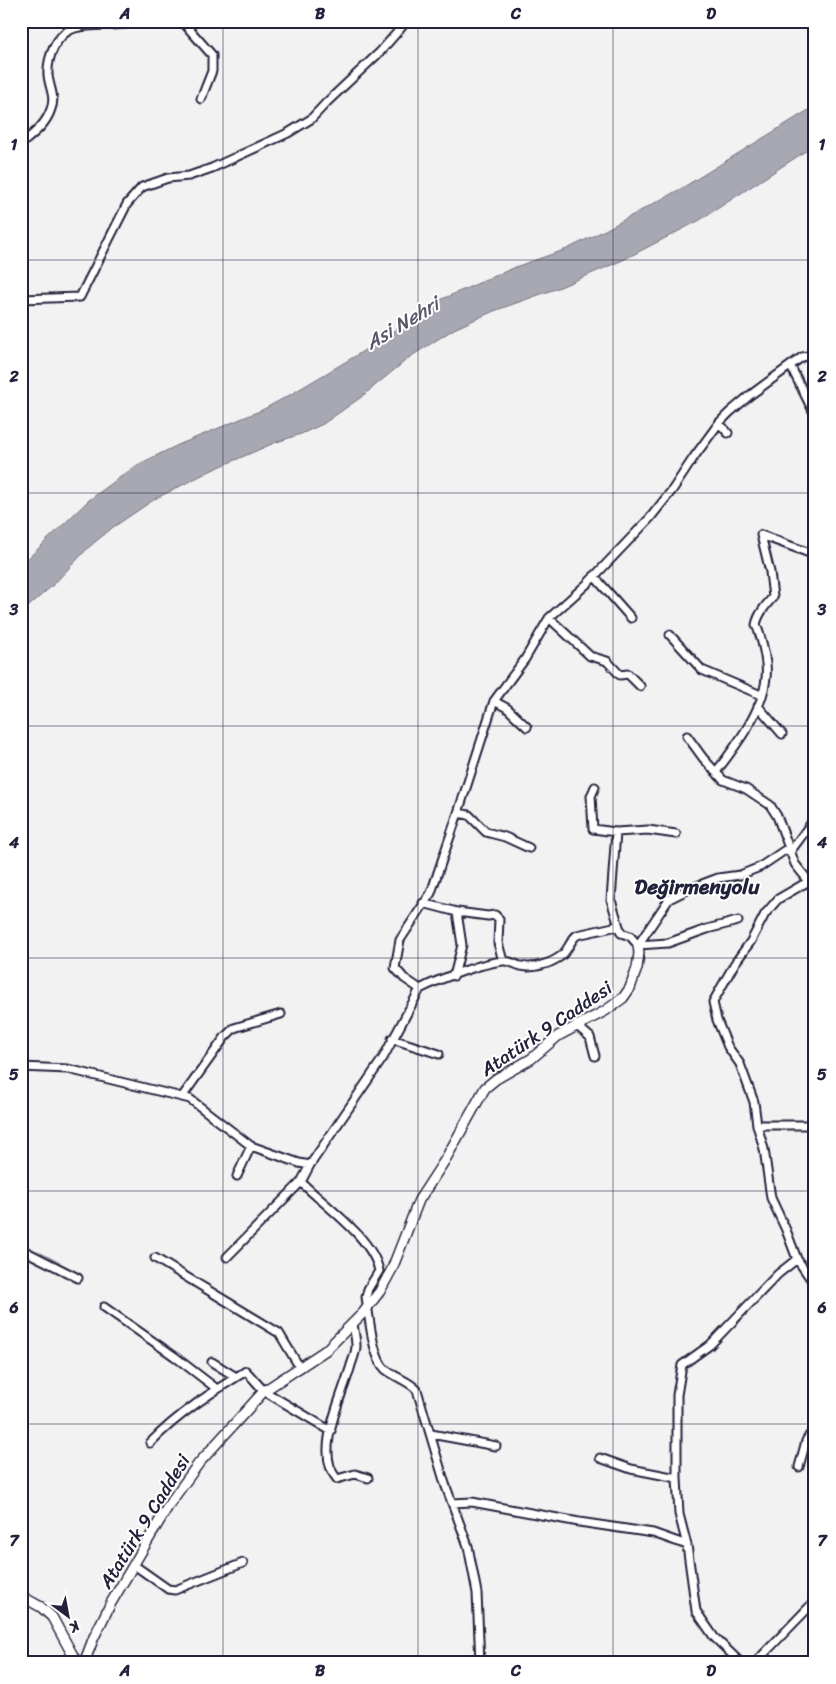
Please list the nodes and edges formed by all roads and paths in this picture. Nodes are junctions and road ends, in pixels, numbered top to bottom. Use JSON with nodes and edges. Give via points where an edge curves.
{"nodes":[{"id":1,"x":140,"y":21,"type":"edge"},
{"id":2,"x":182,"y":21,"type":"edge"},
{"id":3,"x":407,"y":21,"type":"edge"},
{"id":4,"x":73,"y":25,"type":"edge"},
{"id":5,"x":202,"y":99,"type":"dead end"},
{"id":6,"x":21,"y":144,"type":"edge"},
{"id":7,"x":21,"y":299,"type":"edge"},
{"id":8,"x":815,"y":354,"type":"edge"},
{"id":9,"x":790,"y":367,"type":"junction"},
{"id":10,"x":815,"y":415,"type":"edge"},
{"id":11,"x":720,"y":423,"type":"junction"},
{"id":12,"x":728,"y":433,"type":"dead end"},
{"id":13,"x":815,"y":554,"type":"edge"},
{"id":14,"x":594,"y":576,"type":"junction"},
{"id":15,"x":549,"y":618,"type":"junction"},
{"id":16,"x":631,"y":618,"type":"dead end"},
{"id":17,"x":670,"y":635,"type":"dead end"},
{"id":18,"x":640,"y":686,"type":"dead end"},
{"id":19,"x":761,"y":695,"type":"junction"},
{"id":20,"x":494,"y":701,"type":"junction"},
{"id":21,"x":758,"y":706,"type":"junction"},
{"id":22,"x":527,"y":727,"type":"dead end"},
{"id":23,"x":782,"y":734,"type":"dead end"},
{"id":24,"x":687,"y":736,"type":"dead end"},
{"id":25,"x":716,"y":772,"type":"junction"},
{"id":26,"x":595,"y":787,"type":"dead end"},
{"id":27,"x":458,"y":814,"type":"junction"},
{"id":28,"x":815,"y":818,"type":"edge"},
{"id":29,"x":616,"y":832,"type":"junction"},
{"id":30,"x":676,"y":834,"type":"dead end"},
{"id":31,"x":529,"y":848,"type":"dead end"},
{"id":32,"x":789,"y":850,"type":"junction"},
{"id":33,"x":808,"y":881,"type":"junction"},
{"id":34,"x":815,"y":889,"type":"edge"},
{"id":35,"x":423,"y":903,"type":"junction"},
{"id":36,"x":457,"y":912,"type":"junction"},
{"id":37,"x":738,"y":921,"type":"dead end"},
{"id":38,"x":618,"y":926,"type":"junction"},
{"id":39,"x":638,"y":945,"type":"junction"},
{"id":40,"x":503,"y":961,"type":"junction"},
{"id":41,"x":454,"y":976,"type":"junction"},
{"id":42,"x":420,"y":989,"type":"junction"},
{"id":43,"x":281,"y":1014,"type":"dead end"},
{"id":44,"x":576,"y":1025,"type":"junction"},
{"id":45,"x":392,"y":1038,"type":"junction"},
{"id":46,"x":438,"y":1054,"type":"dead end"},
{"id":47,"x":595,"y":1056,"type":"dead end"},
{"id":48,"x":21,"y":1067,"type":"edge"},
{"id":49,"x":182,"y":1098,"type":"junction"},
{"id":50,"x":757,"y":1125,"type":"junction"},
{"id":51,"x":815,"y":1125,"type":"edge"},
{"id":52,"x":251,"y":1146,"type":"junction"},
{"id":53,"x":310,"y":1164,"type":"junction"},
{"id":54,"x":237,"y":1176,"type":"dead end"},
{"id":55,"x":301,"y":1182,"type":"junction"},
{"id":56,"x":21,"y":1249,"type":"edge"},
{"id":57,"x":227,"y":1257,"type":"dead end"},
{"id":58,"x":155,"y":1258,"type":"dead end"},
{"id":59,"x":797,"y":1259,"type":"junction"},
{"id":60,"x":78,"y":1278,"type":"dead end"},
{"id":61,"x":815,"y":1285,"type":"edge"},
{"id":62,"x":104,"y":1307,"type":"dead end"},
{"id":63,"x":368,"y":1307,"type":"junction"},
{"id":64,"x":352,"y":1324,"type":"junction"},
{"id":65,"x":212,"y":1362,"type":"dead end"},
{"id":66,"x":300,"y":1368,"type":"junction"},
{"id":67,"x":236,"y":1377,"type":"junction"},
{"id":68,"x":217,"y":1389,"type":"junction"},
{"id":69,"x":264,"y":1391,"type":"junction"},
{"id":70,"x":815,"y":1427,"type":"edge"},
{"id":71,"x":331,"y":1431,"type":"junction"},
{"id":72,"x":431,"y":1434,"type":"junction"},
{"id":73,"x":150,"y":1443,"type":"dead end"},
{"id":74,"x":496,"y":1446,"type":"dead end"},
{"id":75,"x":600,"y":1458,"type":"dead end"},
{"id":76,"x":799,"y":1467,"type":"dead end"},
{"id":77,"x":368,"y":1478,"type":"dead end"},
{"id":78,"x":677,"y":1478,"type":"junction"},
{"id":79,"x":452,"y":1503,"type":"junction"},
{"id":80,"x":687,"y":1545,"type":"junction"},
{"id":81,"x":243,"y":1563,"type":"dead end"},
{"id":82,"x":134,"y":1565,"type":"junction"},
{"id":83,"x":21,"y":1596,"type":"edge"},
{"id":84,"x":815,"y":1601,"type":"edge"},
{"id":85,"x":77,"y":1663,"type":"edge"},
{"id":86,"x":84,"y":1663,"type":"edge"},
{"id":87,"x":480,"y":1663,"type":"edge"},
{"id":88,"x":741,"y":1663,"type":"edge"},
{"id":89,"x":755,"y":1663,"type":"edge"}],
"edges":[{"from":1,"to":4,"type":"street"},
{"from":2,"to":5,"type":"street","via":[[212,55],[212,72]]},
{"from":3,"to":7,"type":"street","via":[[311,119],[212,168],[142,188],[127,204],[80,297]]},
{"from":4,"to":6,"type":"street","via":[[58,40],[49,58],[52,108],[38,131]]},
{"from":8,"to":9,"type":"street","via":[[802,357]]},
{"from":9,"to":10,"type":"street"},
{"from":9,"to":11,"type":"street","via":[[749,396]]},
{"from":11,"to":12,"type":"street"},
{"from":11,"to":14,"type":"street","via":[[650,518]]},
{"from":13,"to":19,"type":"street","via":[[761,536],[773,597],[762,610],[756,625],[765,657],[766,678]]},
{"from":14,"to":15,"type":"street"},
{"from":14,"to":16,"type":"street"},
{"from":15,"to":18,"type":"street","via":[[590,656],[607,661],[620,675],[628,674]]},
{"from":15,"to":20,"type":"street","via":[[525,659]]},
{"from":17,"to":19,"type":"street","via":[[702,670]]},
{"from":19,"to":21,"type":"street"},
{"from":20,"to":22,"type":"street","via":[[507,708]]},
{"from":20,"to":27,"type":"street"},
{"from":21,"to":23,"type":"street"},
{"from":21,"to":25,"type":"street","via":[[739,742]]},
{"from":24,"to":25,"type":"street"},
{"from":25,"to":32,"type":"street","via":[[723,780],[746,789],[770,805]]},
{"from":26,"to":29,"type":"street","via":[[591,796],[592,828]]},
{"from":27,"to":31,"type":"street","via":[[468,815],[486,832]]},
{"from":27,"to":35,"type":"street","via":[[431,893]]},
{"from":28,"to":32,"type":"street"},
{"from":29,"to":30,"type":"street","via":[[648,830]]},
{"from":29,"to":38,"type":"street","via":[[611,900]]},
{"from":32,"to":33,"type":"street"},
{"from":32,"to":39,"type":"street","via":[[760,867],[703,883],[669,899]]},
{"from":33,"to":34,"type":"street"},
{"from":33,"to":50,"type":"street","via":[[778,900],[765,914],[713,1002],[724,1038],[740,1064],[754,1102]]},
{"from":35,"to":36,"type":"street"},
{"from":35,"to":42,"type":"street","via":[[400,940],[395,968]]},
{"from":36,"to":40,"type":"street","via":[[495,915],[499,919],[498,943]]},
{"from":36,"to":41,"type":"street","via":[[462,945]]},
{"from":37,"to":39,"type":"street","via":[[668,943]]},
{"from":38,"to":39,"type":"street","via":[[621,933],[630,936]]},
{"from":38,"to":40,"type":"street","via":[[577,935],[561,957],[536,966]]},
{"from":39,"to":44,"type":"street","name":"Atatürk 9 Caddesi","via":[[639,959],[626,993],[611,1007]]},
{"from":40,"to":41,"type":"street"},
{"from":41,"to":42,"type":"street"},
{"from":42,"to":45,"type":"street"},
{"from":43,"to":49,"type":"street","via":[[234,1028]]},
{"from":44,"to":47,"type":"street","via":[[590,1037]]},
{"from":44,"to":63,"type":"street","name":"Atatürk 9 Caddesi","via":[[485,1088],[419,1200],[392,1269]]},
{"from":45,"to":46,"type":"street"},
{"from":45,"to":53,"type":"street","via":[[383,1058]]},
{"from":48,"to":49,"type":"street","via":[[68,1069]]},
{"from":49,"to":52,"type":"street","via":[[190,1099]]},
{"from":50,"to":51,"type":"street"},
{"from":50,"to":59,"type":"street","via":[[764,1149],[770,1198]]},
{"from":52,"to":53,"type":"street"},
{"from":52,"to":54,"type":"street"},
{"from":53,"to":55,"type":"street"},
{"from":55,"to":57,"type":"street"},
{"from":55,"to":63,"type":"street","via":[[367,1246],[378,1263],[379,1271],[366,1297]]},
{"from":56,"to":60,"type":"street"},
{"from":58,"to":66,"type":"street","via":[[279,1334]]},
{"from":59,"to":61,"type":"street"},
{"from":59,"to":78,"type":"street","via":[[778,1274],[710,1344],[682,1365],[677,1396]]},
{"from":62,"to":68,"type":"street"},
{"from":63,"to":64,"type":"street","name":"Atatürk 9 Caddesi"},
{"from":63,"to":72,"type":"street","via":[[378,1359],[384,1368],[413,1384]]},
{"from":64,"to":66,"type":"street","name":"Atatürk 9 Caddesi","via":[[326,1350]]},
{"from":64,"to":71,"type":"street","via":[[356,1347]]},
{"from":65,"to":67,"type":"street"},
{"from":66,"to":69,"type":"street","name":"Atatürk 9 Caddesi"},
{"from":67,"to":68,"type":"street"},
{"from":67,"to":69,"type":"street","via":[[246,1371]]},
{"from":68,"to":73,"type":"street","via":[[164,1428]]},
{"from":69,"to":71,"type":"street"},
{"from":69,"to":82,"type":"street","name":"Atatürk 9 Caddesi","via":[[188,1477]]},
{"from":70,"to":76,"type":"street","via":[[806,1441]]},
{"from":71,"to":77,"type":"street","via":[[328,1449],[330,1471],[337,1479],[355,1474]]},
{"from":72,"to":74,"type":"street"},
{"from":72,"to":79,"type":"street"},
{"from":75,"to":78,"type":"street","via":[[631,1469]]},
{"from":78,"to":80,"type":"street","via":[[679,1514]]},
{"from":79,"to":80,"type":"street","via":[[472,1502],[653,1533]]},
{"from":79,"to":87,"type":"street","via":[[468,1546],[477,1593]]},
{"from":80,"to":88,"type":"street","via":[[696,1610],[714,1637]]},
{"from":81,"to":82,"type":"street","via":[[175,1590],[168,1589]]},
{"from":82,"to":86,"type":"street","name":"Atatürk 9 Caddesi","via":[[106,1612]]},
{"from":83,"to":85,"type":"street","via":[[52,1616]]},
{"from":84,"to":89,"type":"street"}]}
